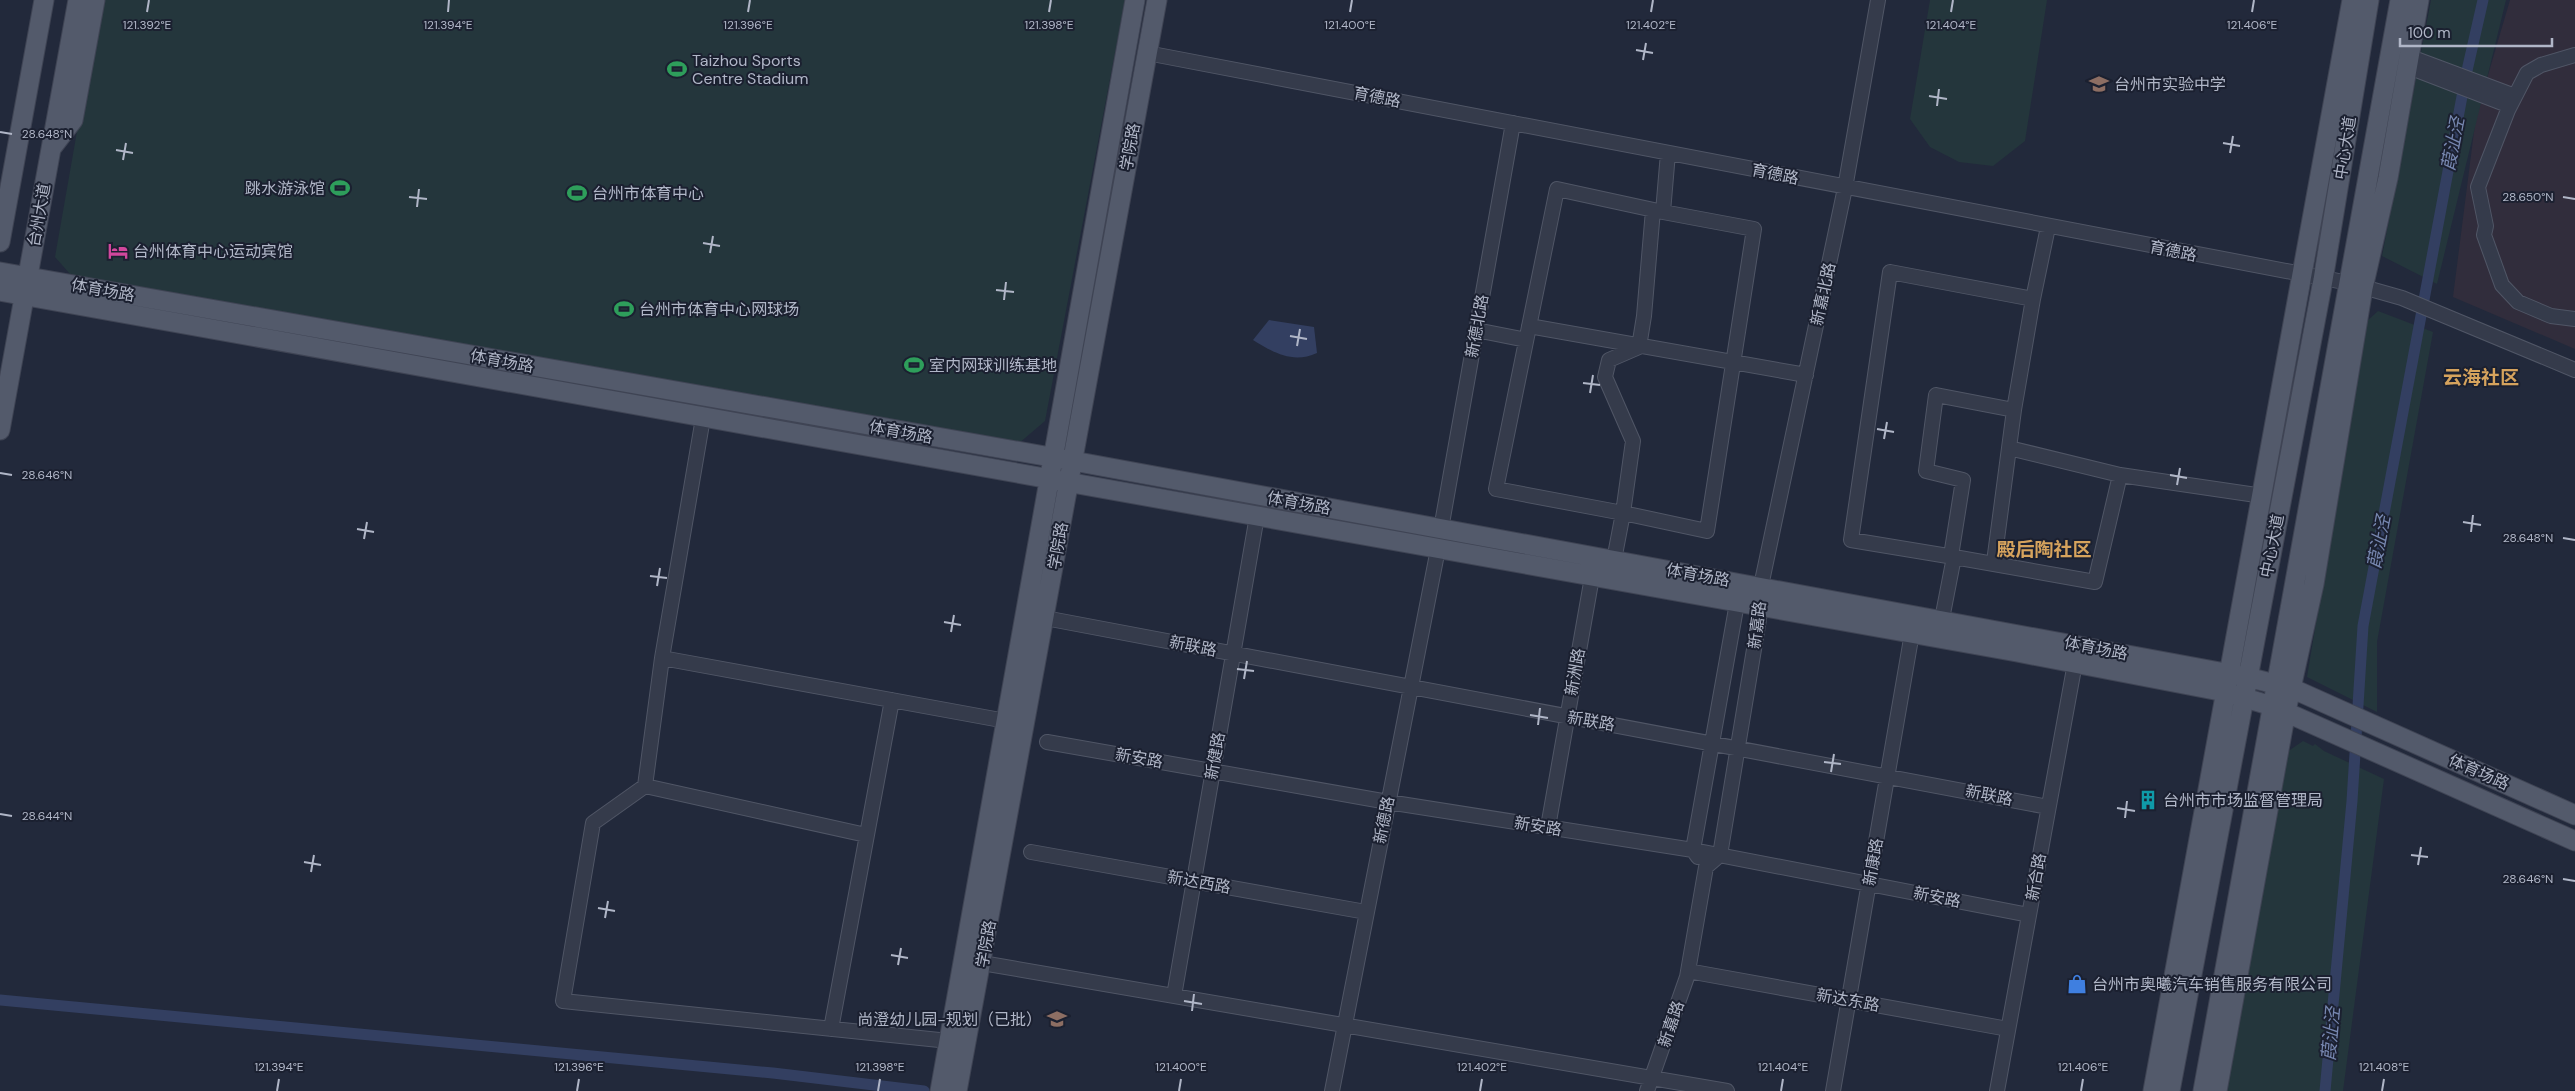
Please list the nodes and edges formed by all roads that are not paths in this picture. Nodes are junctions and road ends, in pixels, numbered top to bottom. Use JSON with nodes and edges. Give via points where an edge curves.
{"nodes":[{"id":1,"x":44,"y":0,"type":"edge"},
{"id":2,"x":78,"y":0,"type":"edge"},
{"id":3,"x":95,"y":0,"type":"edge"},
{"id":4,"x":1135,"y":0,"type":"edge"},
{"id":5,"x":1157,"y":0,"type":"edge"},
{"id":6,"x":1878,"y":0,"type":"edge"},
{"id":7,"x":2352,"y":0,"type":"edge"},
{"id":8,"x":2369,"y":0,"type":"edge"},
{"id":9,"x":2400,"y":0,"type":"edge"},
{"id":10,"x":2417,"y":8,"type":"edge"},
{"id":11,"x":2354,"y":39,"type":"junction"},
{"id":12,"x":1147,"y":53,"type":"junction"},
{"id":13,"x":2575,"y":55,"type":"edge"},
{"id":14,"x":2407,"y":61,"type":"junction"},
{"id":15,"x":2386,"y":76,"type":"junction"},
{"id":16,"x":2513,"y":101,"type":"junction"},
{"id":17,"x":1513,"y":123,"type":"junction"},
{"id":18,"x":51,"y":149,"type":"junction"},
{"id":19,"x":1668,"y":153,"type":"junction"},
{"id":20,"x":1846,"y":188,"type":"junction"},
{"id":21,"x":1658,"y":211,"type":"junction"},
{"id":22,"x":2048,"y":227,"type":"junction"},
{"id":23,"x":0,"y":242,"type":"edge"},
{"id":24,"x":0,"y":272,"type":"edge"},
{"id":25,"x":27,"y":276,"type":"junction"},
{"id":26,"x":2303,"y":276,"type":"junction"},
{"id":27,"x":2323,"y":280,"type":"junction"},
{"id":28,"x":2356,"y":285,"type":"junction"},
{"id":29,"x":0,"y":291,"type":"edge"},
{"id":30,"x":24,"y":296,"type":"junction"},
{"id":31,"x":2033,"y":299,"type":"junction"},
{"id":32,"x":2575,"y":319,"type":"edge"},
{"id":33,"x":1476,"y":330,"type":"junction"},
{"id":34,"x":1528,"y":333,"type":"junction"},
{"id":35,"x":1639,"y":346,"type":"junction"},
{"id":36,"x":1734,"y":364,"type":"junction"},
{"id":37,"x":2575,"y":370,"type":"edge"},
{"id":38,"x":1806,"y":376,"type":"junction"},
{"id":39,"x":2014,"y":410,"type":"junction"},
{"id":40,"x":703,"y":418,"type":"junction"},
{"id":41,"x":0,"y":430,"type":"edge"},
{"id":42,"x":2009,"y":448,"type":"junction"},
{"id":43,"x":1053,"y":459,"type":"junction"},
{"id":44,"x":1074,"y":461,"type":"junction"},
{"id":45,"x":2268,"y":465,"type":"junction"},
{"id":46,"x":2315,"y":471,"type":"junction"},
{"id":47,"x":2120,"y":475,"type":"junction"},
{"id":48,"x":1049,"y":480,"type":"junction"},
{"id":49,"x":1070,"y":483,"type":"junction"},
{"id":50,"x":2282,"y":494,"type":"junction"},
{"id":51,"x":2262,"y":496,"type":"junction"},
{"id":52,"x":2328,"y":505,"type":"junction"},
{"id":53,"x":1623,"y":513,"type":"junction"},
{"id":54,"x":1257,"y":516,"type":"junction"},
{"id":55,"x":1441,"y":529,"type":"junction"},
{"id":56,"x":1438,"y":549,"type":"junction"},
{"id":57,"x":1953,"y":556,"type":"junction"},
{"id":58,"x":1614,"y":560,"type":"junction"},
{"id":59,"x":1994,"y":562,"type":"junction"},
{"id":60,"x":1592,"y":577,"type":"junction"},
{"id":61,"x":1761,"y":586,"type":"junction"},
{"id":62,"x":1737,"y":603,"type":"junction"},
{"id":63,"x":1761,"y":607,"type":"junction"},
{"id":64,"x":1045,"y":618,"type":"junction"},
{"id":65,"x":1942,"y":620,"type":"junction"},
{"id":66,"x":1912,"y":633,"type":"junction"},
{"id":67,"x":1233,"y":654,"type":"junction"},
{"id":68,"x":662,"y":658,"type":"junction"},
{"id":69,"x":2075,"y":663,"type":"junction"},
{"id":70,"x":2229,"y":673,"type":"junction"},
{"id":71,"x":2248,"y":677,"type":"junction"},
{"id":72,"x":2284,"y":686,"type":"junction"},
{"id":73,"x":1410,"y":688,"type":"junction"},
{"id":74,"x":2225,"y":692,"type":"junction"},
{"id":75,"x":2244,"y":697,"type":"junction"},
{"id":76,"x":892,"y":700,"type":"junction"},
{"id":77,"x":2279,"y":709,"type":"junction"},
{"id":78,"x":1567,"y":716,"type":"junction"},
{"id":79,"x":1006,"y":720,"type":"junction"},
{"id":80,"x":1047,"y":742,"type":"dead end"},
{"id":81,"x":1712,"y":743,"type":"junction"},
{"id":82,"x":1738,"y":748,"type":"junction"},
{"id":83,"x":1213,"y":771,"type":"junction"},
{"id":84,"x":1888,"y":775,"type":"junction"},
{"id":85,"x":645,"y":786,"type":"junction"},
{"id":86,"x":1388,"y":802,"type":"junction"},
{"id":87,"x":2048,"y":807,"type":"junction"},
{"id":88,"x":2575,"y":815,"type":"edge"},
{"id":89,"x":1548,"y":827,"type":"junction"},
{"id":90,"x":866,"y":835,"type":"junction"},
{"id":91,"x":2575,"y":841,"type":"edge"},
{"id":92,"x":1693,"y":850,"type":"junction"},
{"id":93,"x":1031,"y":852,"type":"dead end"},
{"id":94,"x":1720,"y":855,"type":"junction"},
{"id":95,"x":1706,"y":867,"type":"junction"},
{"id":96,"x":1194,"y":881,"type":"junction"},
{"id":97,"x":1869,"y":885,"type":"junction"},
{"id":98,"x":2204,"y":904,"type":"junction"},
{"id":99,"x":2237,"y":906,"type":"junction"},
{"id":100,"x":1366,"y":912,"type":"junction"},
{"id":101,"x":2029,"y":915,"type":"junction"},
{"id":102,"x":2183,"y":918,"type":"junction"},
{"id":103,"x":2244,"y":938,"type":"junction"},
{"id":104,"x":982,"y":963,"type":"junction"},
{"id":105,"x":1688,"y":971,"type":"junction"},
{"id":106,"x":1174,"y":996,"type":"junction"},
{"id":107,"x":1849,"y":1000,"type":"junction"},
{"id":108,"x":1344,"y":1024,"type":"junction"},
{"id":109,"x":831,"y":1029,"type":"junction"},
{"id":110,"x":2008,"y":1029,"type":"junction"},
{"id":111,"x":949,"y":1041,"type":"junction"},
{"id":112,"x":1649,"y":1084,"type":"edge"},
{"id":113,"x":949,"y":1088,"type":"edge"},
{"id":114,"x":1332,"y":1091,"type":"edge"},
{"id":115,"x":1727,"y":1091,"type":"edge"},
{"id":116,"x":1833,"y":1091,"type":"edge"},
{"id":117,"x":1997,"y":1091,"type":"edge"},
{"id":118,"x":2153,"y":1091,"type":"edge"},
{"id":119,"x":2170,"y":1091,"type":"edge"},
{"id":120,"x":2203,"y":1091,"type":"edge"},
{"id":121,"x":2216,"y":1091,"type":"edge"}],
"edges":[{"from":1,"to":23,"type":"main road","name":"台州大道"},
{"from":2,"to":18,"type":"main road","name":"台州大道"},
{"from":3,"to":18,"type":"main road","via":[[73,120]]},
{"from":4,"to":43,"type":"main road","name":"学院路"},
{"from":5,"to":12,"type":"main road","name":"学院路"},
{"from":6,"to":20,"type":"street","name":"新嘉北路"},
{"from":7,"to":11,"type":"main road"},
{"from":8,"to":11,"type":"main road","name":"中心大道"},
{"from":9,"to":15,"type":"main road","name":"中心大道"},
{"from":10,"to":14,"type":"main road"},
{"from":10,"to":15,"type":"main road"},
{"from":11,"to":26,"type":"main road"},
{"from":11,"to":27,"type":"main road","name":"中心大道"},
{"from":12,"to":17,"type":"street","name":"育德路"},
{"from":12,"to":44,"type":"main road","name":"学院路"},
{"from":13,"to":16,"type":"street","via":[[2541,65],[2527,73]]},
{"from":14,"to":16,"type":"street"},
{"from":14,"to":28,"type":"main road","via":[[2388,178]]},
{"from":15,"to":28,"type":"main road","name":"中心大道"},
{"from":16,"to":32,"type":"street","via":[[2478,187],[2486,226],[2484,235],[2502,285],[2518,302],[2551,316]]},
{"from":17,"to":19,"type":"street","name":"育德路"},
{"from":17,"to":33,"type":"street","name":"新德北路"},
{"from":18,"to":25,"type":"main road","name":"台州大道"},
{"from":19,"to":20,"type":"street","name":"育德路"},
{"from":19,"to":21,"type":"street"},
{"from":20,"to":22,"type":"street","name":"育德路"},
{"from":20,"to":38,"type":"street","name":"新嘉北路"},
{"from":21,"to":34,"type":"street","via":[[1557,189]]},
{"from":21,"to":35,"type":"street"},
{"from":21,"to":36,"type":"street","via":[[1754,228]]},
{"from":22,"to":26,"type":"street","name":"育德路"},
{"from":22,"to":31,"type":"street"},
{"from":24,"to":25,"type":"main road","name":"体育场路"},
{"from":25,"to":30,"type":"main road","name":"台州大道"},
{"from":25,"to":43,"type":"main road","name":"体育场路"},
{"from":26,"to":27,"type":"street","name":"育德路"},
{"from":26,"to":45,"type":"main road"},
{"from":27,"to":28,"type":"street","name":"育德路"},
{"from":27,"to":50,"type":"main road","name":"中心大道"},
{"from":28,"to":37,"type":"street","name":"育德路","via":[[2402,298]]},
{"from":28,"to":46,"type":"main road","name":"中心大道"},
{"from":28,"to":52,"type":"main road"},
{"from":29,"to":30,"type":"main road"},
{"from":30,"to":40,"type":"main road"},
{"from":30,"to":41,"type":"main road","name":"台州大道"},
{"from":31,"to":39,"type":"street"},
{"from":31,"to":57,"type":"street","via":[[1890,272],[1851,540]]},
{"from":33,"to":34,"type":"street"},
{"from":33,"to":55,"type":"street","name":"新德北路"},
{"from":34,"to":35,"type":"street"},
{"from":34,"to":53,"type":"street","via":[[1496,489]]},
{"from":35,"to":36,"type":"street"},
{"from":35,"to":53,"type":"street","via":[[1609,360],[1605,377],[1633,442]]},
{"from":36,"to":38,"type":"street"},
{"from":36,"to":53,"type":"street","via":[[1707,531]]},
{"from":38,"to":61,"type":"street","name":"新嘉北路"},
{"from":39,"to":42,"type":"street"},
{"from":39,"to":57,"type":"street","via":[[1936,395],[1926,471],[1964,480]]},
{"from":40,"to":48,"type":"main road"},
{"from":40,"to":68,"type":"street"},
{"from":42,"to":47,"type":"street"},
{"from":42,"to":59,"type":"street"},
{"from":43,"to":44,"type":"main road","name":"体育场路"},
{"from":43,"to":48,"type":"main road","name":"学院路"},
{"from":44,"to":49,"type":"main road","name":"学院路"},
{"from":44,"to":55,"type":"main road","name":"体育场路"},
{"from":45,"to":50,"type":"main road"},
{"from":45,"to":51,"type":"main road"},
{"from":46,"to":52,"type":"main road"},
{"from":46,"to":72,"type":"main road","name":"中心大道"},
{"from":47,"to":51,"type":"street"},
{"from":47,"to":59,"type":"street","via":[[2095,582]]},
{"from":48,"to":49,"type":"main road"},
{"from":48,"to":79,"type":"main road","name":"学院路"},
{"from":49,"to":54,"type":"main road"},
{"from":49,"to":64,"type":"main road","name":"学院路"},
{"from":50,"to":71,"type":"main road","name":"中心大道"},
{"from":51,"to":70,"type":"main road"},
{"from":52,"to":72,"type":"main road","via":[[2314,584]]},
{"from":53,"to":58,"type":"street"},
{"from":54,"to":56,"type":"main road"},
{"from":54,"to":67,"type":"street","name":"新健路"},
{"from":55,"to":58,"type":"main road","name":"体育场路"},
{"from":56,"to":60,"type":"main road"},
{"from":56,"to":73,"type":"street","name":"新德路"},
{"from":57,"to":59,"type":"street"},
{"from":57,"to":65,"type":"street"},
{"from":58,"to":61,"type":"main road","name":"体育场路"},
{"from":60,"to":62,"type":"main road"},
{"from":60,"to":78,"type":"street","name":"新洲路"},
{"from":61,"to":62,"type":"street","name":"新嘉路"},
{"from":61,"to":63,"type":"street","name":"新嘉路"},
{"from":61,"to":65,"type":"main road","name":"体育场路"},
{"from":62,"to":63,"type":"main road"},
{"from":62,"to":81,"type":"street","name":"新嘉路"},
{"from":63,"to":66,"type":"main road"},
{"from":63,"to":82,"type":"street","name":"新嘉路"},
{"from":64,"to":67,"type":"street","name":"新联路"},
{"from":64,"to":104,"type":"main road","name":"学院路"},
{"from":65,"to":70,"type":"main road","name":"体育场路"},
{"from":66,"to":69,"type":"main road"},
{"from":66,"to":84,"type":"street","name":"新康路"},
{"from":67,"to":73,"type":"street","name":"新联路"},
{"from":67,"to":83,"type":"street","name":"新健路"},
{"from":68,"to":76,"type":"street"},
{"from":68,"to":85,"type":"street"},
{"from":69,"to":74,"type":"main road"},
{"from":69,"to":87,"type":"street","name":"新合路"},
{"from":70,"to":71,"type":"main road","name":"体育场路"},
{"from":70,"to":74,"type":"main road"},
{"from":71,"to":72,"type":"main road","name":"体育场路"},
{"from":71,"to":75,"type":"main road","name":"中心大道"},
{"from":72,"to":77,"type":"main road","name":"中心大道"},
{"from":72,"to":88,"type":"main road","name":"体育场路"},
{"from":73,"to":78,"type":"street","name":"新联路"},
{"from":73,"to":86,"type":"street","name":"新德路"},
{"from":74,"to":75,"type":"main road"},
{"from":74,"to":102,"type":"main road"},
{"from":75,"to":77,"type":"main road"},
{"from":75,"to":98,"type":"main road","name":"中心大道"},
{"from":76,"to":79,"type":"street"},
{"from":76,"to":90,"type":"street"},
{"from":77,"to":91,"type":"main road"},
{"from":77,"to":99,"type":"main road","name":"中心大道"},
{"from":77,"to":103,"type":"main road","via":[[2256,887]]},
{"from":78,"to":81,"type":"street","name":"新联路"},
{"from":78,"to":89,"type":"street","name":"新洲路"},
{"from":79,"to":111,"type":"main road","name":"学院路"},
{"from":80,"to":83,"type":"street","name":"新安路"},
{"from":81,"to":82,"type":"street","name":"新联路"},
{"from":81,"to":92,"type":"street","name":"新嘉路"},
{"from":82,"to":84,"type":"street","name":"新联路"},
{"from":82,"to":94,"type":"street","name":"新嘉路"},
{"from":83,"to":86,"type":"street","name":"新安路"},
{"from":83,"to":96,"type":"street","name":"新健路"},
{"from":84,"to":87,"type":"street","name":"新联路"},
{"from":84,"to":97,"type":"street","name":"新康路"},
{"from":85,"to":90,"type":"street"},
{"from":85,"to":109,"type":"street","via":[[593,823],[563,1001]]},
{"from":86,"to":89,"type":"street","name":"新安路"},
{"from":86,"to":100,"type":"street","name":"新德路"},
{"from":87,"to":101,"type":"street","name":"新合路"},
{"from":89,"to":92,"type":"street","name":"新安路"},
{"from":90,"to":109,"type":"street"},
{"from":92,"to":94,"type":"street","name":"新安路"},
{"from":92,"to":95,"type":"street"},
{"from":93,"to":96,"type":"street","name":"新达西路"},
{"from":94,"to":95,"type":"street"},
{"from":94,"to":97,"type":"street","name":"新安路"},
{"from":95,"to":105,"type":"street","name":"新嘉路"},
{"from":96,"to":100,"type":"street","name":"新达西路"},
{"from":96,"to":106,"type":"street","name":"新健路"},
{"from":97,"to":101,"type":"street","name":"新安路"},
{"from":97,"to":107,"type":"street","name":"新康路"},
{"from":98,"to":102,"type":"main road"},
{"from":98,"to":119,"type":"main road","name":"中心大道"},
{"from":99,"to":103,"type":"main road"},
{"from":99,"to":120,"type":"main road","name":"中心大道"},
{"from":100,"to":108,"type":"street","name":"新德路"},
{"from":101,"to":110,"type":"street","name":"新合路"},
{"from":102,"to":118,"type":"main road"},
{"from":103,"to":121,"type":"main road"},
{"from":104,"to":106,"type":"street"},
{"from":104,"to":113,"type":"main road","name":"学院路"},
{"from":105,"to":107,"type":"street","name":"新达东路"},
{"from":105,"to":112,"type":"street","name":"新嘉路"},
{"from":106,"to":108,"type":"street"},
{"from":107,"to":110,"type":"street","name":"新达东路"},
{"from":107,"to":116,"type":"street","name":"新康路"},
{"from":108,"to":112,"type":"street"},
{"from":108,"to":114,"type":"street","name":"新德路"},
{"from":109,"to":111,"type":"street"},
{"from":110,"to":117,"type":"street","name":"新合路"},
{"from":111,"to":113,"type":"main road","name":"学院路"},
{"from":112,"to":115,"type":"street"}]}
